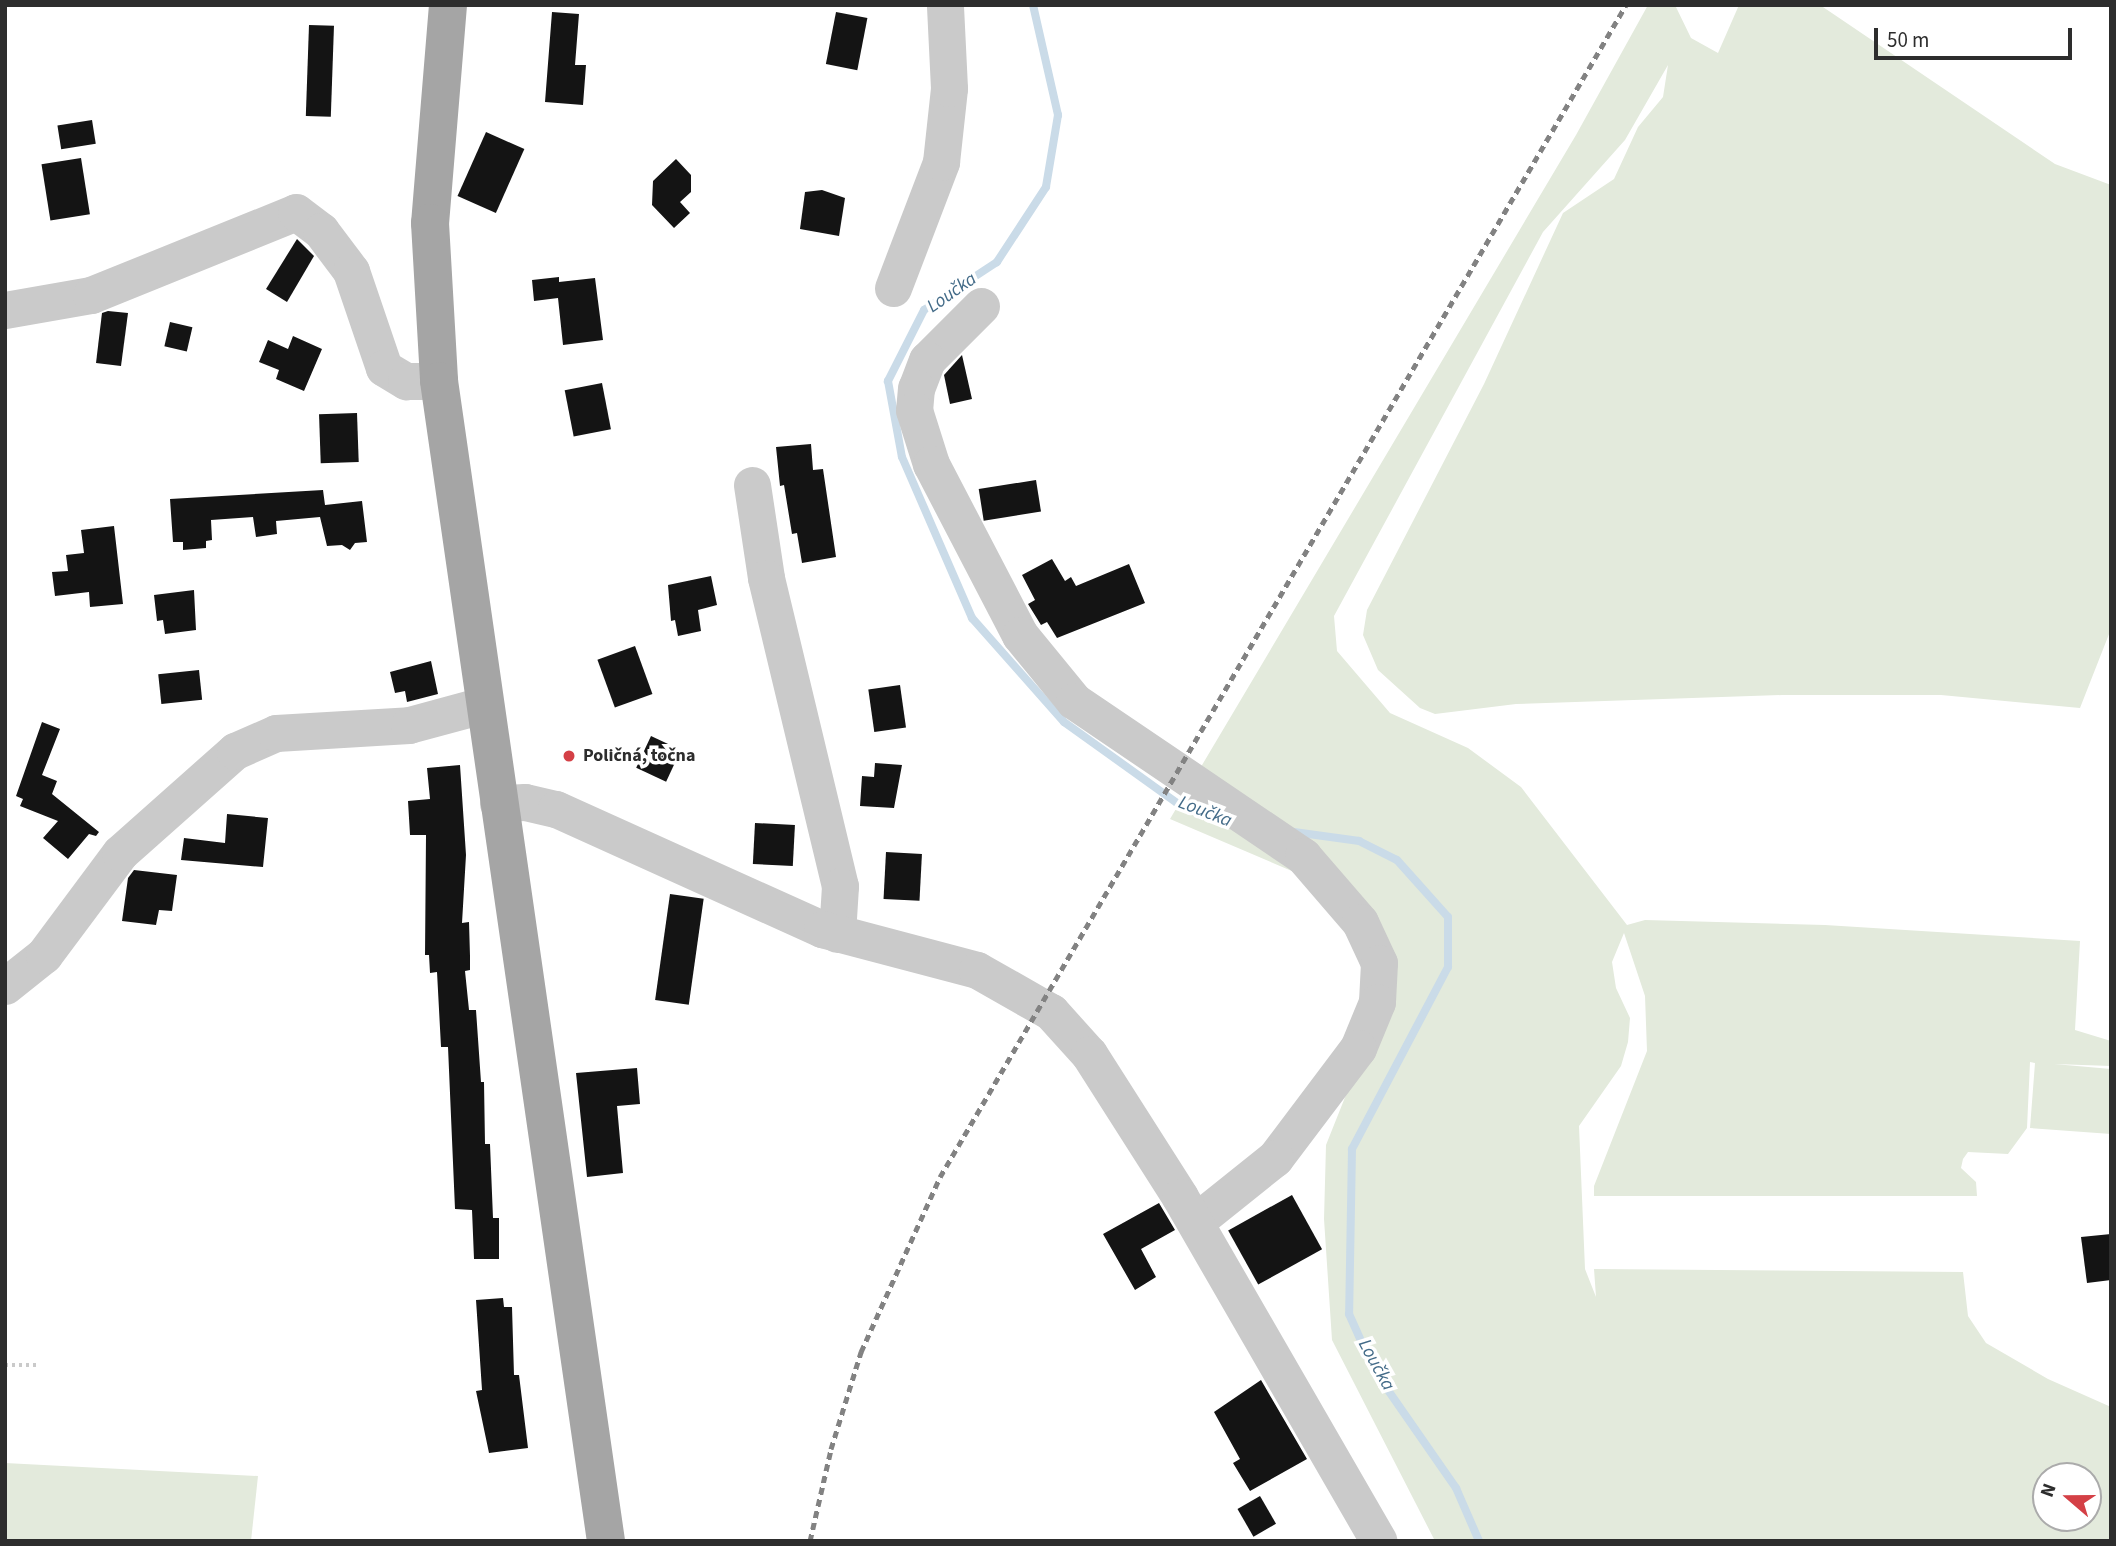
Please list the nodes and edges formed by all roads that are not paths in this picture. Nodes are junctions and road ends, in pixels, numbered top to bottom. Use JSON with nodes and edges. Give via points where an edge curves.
{"nodes":[{"id":1,"x":448,"y":5,"type":"edge"},
{"id":2,"x":945,"y":5,"type":"edge"},
{"id":3,"x":893,"y":288,"type":"dead end"},
{"id":4,"x":981,"y":306,"type":"dead end"},
{"id":5,"x":5,"y":310,"type":"edge"},
{"id":6,"x":439,"y":381,"type":"junction"},
{"id":7,"x":752,"y":485,"type":"dead end"},
{"id":8,"x":483,"y":705,"type":"junction"},
{"id":9,"x":498,"y":803,"type":"junction"},
{"id":10,"x":837,"y":934,"type":"junction"},
{"id":11,"x":5,"y":986,"type":"edge"},
{"id":12,"x":1195,"y":1223,"type":"junction"},
{"id":13,"x":606,"y":1541,"type":"edge"},
{"id":14,"x":1379,"y":1541,"type":"edge"}],
"edges":[{"from":1,"to":6,"type":"main road","via":[[430,223]]},
{"from":2,"to":3,"type":"street","via":[[949,88],[941,162]]},
{"from":4,"to":12,"type":"street","via":[[927,360],[916,388],[914,410],[917,429],[946,497],[1020,635],[1074,701],[1303,856],[1360,922],[1379,963],[1377,1002],[1358,1048],[1275,1158]]},
{"from":5,"to":6,"type":"street","via":[[91,295],[296,212],[321,231],[351,271],[384,368],[406,381]]},
{"from":6,"to":8,"type":"main road"},
{"from":7,"to":10,"type":"street","via":[[770,597],[840,886]]},
{"from":8,"to":9,"type":"main road"},
{"from":8,"to":11,"type":"street","via":[[409,725],[276,733],[235,751],[120,853],[44,956]]},
{"from":9,"to":10,"type":"street","via":[[525,802],[556,809]]},
{"from":9,"to":13,"type":"main road"},
{"from":10,"to":12,"type":"street","via":[[977,970],[1051,1012],[1089,1054]]},
{"from":12,"to":14,"type":"street"}]}
